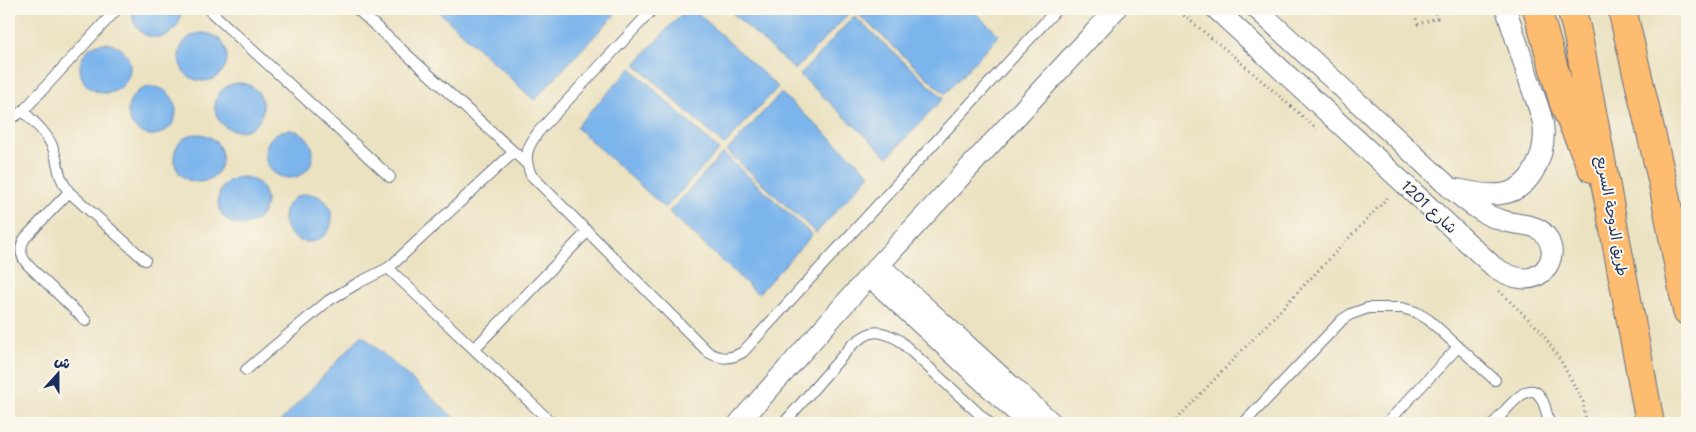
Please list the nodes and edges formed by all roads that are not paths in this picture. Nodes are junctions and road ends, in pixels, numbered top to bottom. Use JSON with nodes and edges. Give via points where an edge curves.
{"nodes":[{"id":1,"x":117,"y":9,"type":"edge"},
{"id":2,"x":208,"y":9,"type":"edge"},
{"id":3,"x":653,"y":9,"type":"edge"},
{"id":4,"x":1057,"y":9,"type":"edge"},
{"id":5,"x":1116,"y":9,"type":"edge"},
{"id":6,"x":1216,"y":9,"type":"edge"},
{"id":7,"x":1257,"y":9,"type":"edge"},
{"id":8,"x":1506,"y":9,"type":"edge"},
{"id":9,"x":1537,"y":9,"type":"edge"},
{"id":10,"x":1571,"y":9,"type":"edge"},
{"id":11,"x":1622,"y":9,"type":"edge"},
{"id":12,"x":362,"y":11,"type":"edge"},
{"id":13,"x":23,"y":111,"type":"junction"},
{"id":14,"x":9,"y":120,"type":"edge"},
{"id":15,"x":514,"y":152,"type":"junction"},
{"id":16,"x":527,"y":164,"type":"junction"},
{"id":17,"x":390,"y":177,"type":"dead end"},
{"id":18,"x":1449,"y":187,"type":"junction"},
{"id":19,"x":70,"y":192,"type":"junction"},
{"id":20,"x":1611,"y":212,"type":"junction"},
{"id":21,"x":588,"y":231,"type":"junction"},
{"id":22,"x":145,"y":260,"type":"dead end"},
{"id":23,"x":388,"y":268,"type":"junction"},
{"id":24,"x":874,"y":270,"type":"junction"},
{"id":25,"x":1687,"y":311,"type":"edge"},
{"id":26,"x":86,"y":321,"type":"dead end"},
{"id":27,"x":1458,"y":346,"type":"junction"},
{"id":28,"x":474,"y":349,"type":"junction"},
{"id":29,"x":246,"y":370,"type":"dead end"},
{"id":30,"x":1495,"y":380,"type":"dead end"},
{"id":31,"x":552,"y":423,"type":"edge"},
{"id":32,"x":739,"y":423,"type":"edge"},
{"id":33,"x":784,"y":423,"type":"edge"},
{"id":34,"x":989,"y":423,"type":"edge"},
{"id":35,"x":1028,"y":423,"type":"edge"},
{"id":36,"x":1052,"y":423,"type":"edge"},
{"id":37,"x":1244,"y":423,"type":"edge"},
{"id":38,"x":1387,"y":423,"type":"edge"},
{"id":39,"x":1494,"y":423,"type":"edge"},
{"id":40,"x":1549,"y":423,"type":"edge"},
{"id":41,"x":1650,"y":423,"type":"edge"}],
"edges":[{"from":1,"to":13,"type":"lane"},
{"from":2,"to":17,"type":"lane"},
{"from":3,"to":16,"type":"lane","via":[[539,131],[527,152]]},
{"from":4,"to":21,"type":"lane","via":[[735,357],[726,359],[708,352]]},
{"from":5,"to":24,"type":"street"},
{"from":6,"to":18,"type":"street","name":"شارع 1201","via":[[1494,267],[1508,276],[1524,278],[1545,269],[1552,248],[1537,228],[1488,216]]},
{"from":7,"to":18,"type":"street","name":"شارع 1201"},
{"from":8,"to":18,"type":"street","name":"شارع 1201","via":[[1543,123],[1543,149],[1527,182],[1514,191],[1476,193]]},
{"from":9,"to":20,"type":"highway","via":[[1564,104]]},
{"from":10,"to":20,"type":"highway","name":"طريق الدوحة السريع"},
{"from":11,"to":25,"type":"highway","via":[[1663,184]]},
{"from":12,"to":15,"type":"lane"},
{"from":13,"to":14,"type":"lane"},
{"from":13,"to":19,"type":"lane","via":[[50,140],[61,182]]},
{"from":15,"to":16,"type":"lane"},
{"from":15,"to":23,"type":"lane"},
{"from":16,"to":21,"type":"lane","via":[[531,175]]},
{"from":19,"to":22,"type":"lane"},
{"from":19,"to":26,"type":"lane","via":[[25,238],[21,255]]},
{"from":20,"to":41,"type":"highway","name":"طريق الدوحة السريع"},
{"from":21,"to":28,"type":"lane"},
{"from":23,"to":28,"type":"lane"},
{"from":23,"to":29,"type":"lane","via":[[328,301]]},
{"from":24,"to":32,"type":"street"},
{"from":24,"to":35,"type":"street"},
{"from":24,"to":36,"type":"street"},
{"from":27,"to":30,"type":"lane"},
{"from":27,"to":37,"type":"lane","via":[[1416,312],[1402,308],[1359,310],[1336,325]]},
{"from":27,"to":38,"type":"lane"},
{"from":28,"to":31,"type":"lane"},
{"from":33,"to":34,"type":"lane","via":[[852,345],[864,335],[883,332],[900,340]]},
{"from":39,"to":40,"type":"lane","via":[[1520,395],[1532,390],[1538,393]]}]}
